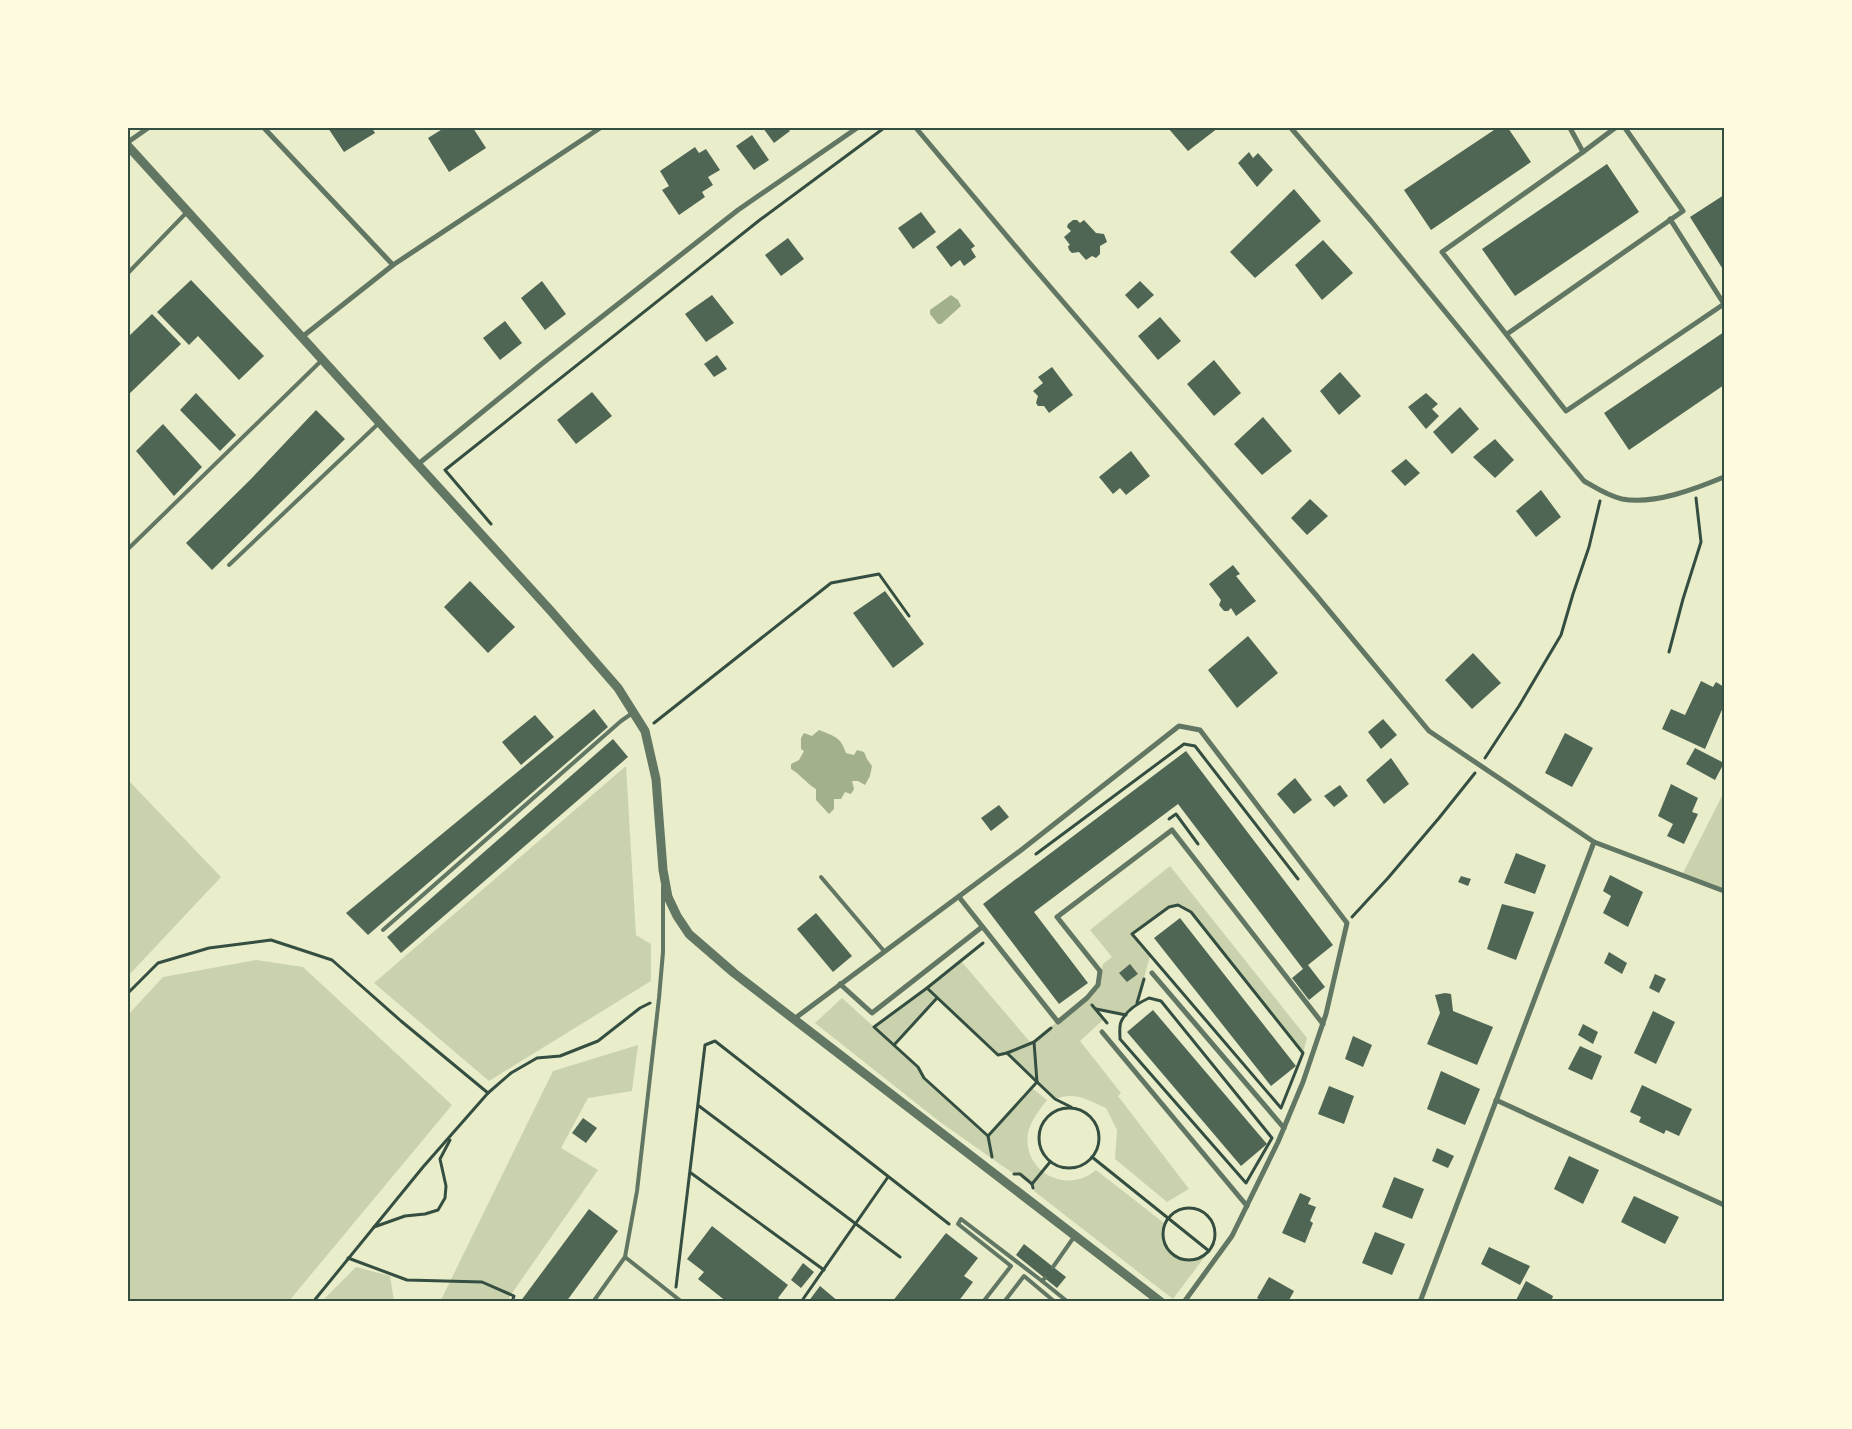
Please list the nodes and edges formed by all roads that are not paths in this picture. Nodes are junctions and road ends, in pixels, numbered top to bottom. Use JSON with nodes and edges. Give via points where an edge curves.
{"nodes":[{"id":1,"x":148,"y":128,"type":"edge"},
{"id":2,"x":264,"y":128,"type":"edge"},
{"id":3,"x":600,"y":128,"type":"edge"},
{"id":4,"x":857,"y":128,"type":"edge"},
{"id":5,"x":916,"y":128,"type":"edge"},
{"id":6,"x":1291,"y":128,"type":"edge"},
{"id":7,"x":1570,"y":128,"type":"edge"},
{"id":8,"x":1615,"y":128,"type":"edge"},
{"id":9,"x":1625,"y":128,"type":"edge"},
{"id":10,"x":128,"y":142,"type":"edge"},
{"id":11,"x":128,"y":146,"type":"edge"},
{"id":12,"x":1583,"y":152,"type":"junction"},
{"id":13,"x":188,"y":212,"type":"junction"},
{"id":14,"x":1670,"y":219,"type":"junction"},
{"id":15,"x":393,"y":265,"type":"junction"},
{"id":16,"x":128,"y":273,"type":"edge"},
{"id":17,"x":1507,"y":334,"type":"junction"},
{"id":18,"x":302,"y":337,"type":"junction"},
{"id":19,"x":322,"y":360,"type":"junction"},
{"id":20,"x":379,"y":423,"type":"junction"},
{"id":21,"x":418,"y":465,"type":"junction"},
{"id":22,"x":1724,"y":477,"type":"edge"},
{"id":23,"x":128,"y":549,"type":"edge"},
{"id":24,"x":229,"y":564,"type":"dead end"},
{"id":25,"x":634,"y":712,"type":"junction"},
{"id":26,"x":1594,"y":842,"type":"junction"},
{"id":27,"x":663,"y":870,"type":"junction"},
{"id":28,"x":820,"y":878,"type":"dead end"},
{"id":29,"x":1724,"y":891,"type":"edge"},
{"id":30,"x":959,"y":897,"type":"junction"},
{"id":31,"x":982,"y":927,"type":"junction"},
{"id":32,"x":383,"y":930,"type":"dead end"},
{"id":33,"x":884,"y":951,"type":"junction"},
{"id":34,"x":1152,"y":973,"type":"dead end"},
{"id":35,"x":840,"y":984,"type":"junction"},
{"id":36,"x":794,"y":1019,"type":"junction"},
{"id":37,"x":1322,"y":1024,"type":"junction"},
{"id":38,"x":1102,"y":1032,"type":"dead end"},
{"id":39,"x":1496,"y":1100,"type":"junction"},
{"id":40,"x":1284,"y":1128,"type":"junction"},
{"id":41,"x":1724,"y":1205,"type":"edge"},
{"id":42,"x":1247,"y":1206,"type":"junction"},
{"id":43,"x":1076,"y":1235,"type":"junction"},
{"id":44,"x":625,"y":1258,"type":"junction"},
{"id":45,"x":1053,"y":1267,"type":"dead end"},
{"id":46,"x":593,"y":1302,"type":"edge"},
{"id":47,"x":682,"y":1302,"type":"edge"},
{"id":48,"x":983,"y":1302,"type":"edge"},
{"id":49,"x":1004,"y":1302,"type":"edge"},
{"id":50,"x":1055,"y":1302,"type":"edge"},
{"id":51,"x":1068,"y":1302,"type":"edge"},
{"id":52,"x":1161,"y":1302,"type":"edge"},
{"id":53,"x":1184,"y":1302,"type":"edge"},
{"id":54,"x":1420,"y":1302,"type":"edge"}],
"edges":[{"from":1,"to":10,"type":"street"},
{"from":2,"to":15,"type":"street"},
{"from":3,"to":15,"type":"street"},
{"from":4,"to":21,"type":"street","via":[[738,210]]},
{"from":5,"to":26,"type":"street","via":[[1429,731]]},
{"from":6,"to":22,"type":"street","via":[[1584,481],[1602,492],[1624,499],[1656,499]]},
{"from":7,"to":12,"type":"street"},
{"from":8,"to":12,"type":"street"},
{"from":9,"to":14,"type":"street","via":[[1682,211]]},
{"from":11,"to":13,"type":"street"},
{"from":12,"to":17,"type":"street","via":[[1442,252]]},
{"from":13,"to":16,"type":"lane"},
{"from":13,"to":18,"type":"street"},
{"from":14,"to":17,"type":"street"},
{"from":14,"to":17,"type":"street","via":[[1724,304],[1566,411]]},
{"from":15,"to":18,"type":"street"},
{"from":18,"to":19,"type":"street"},
{"from":19,"to":20,"type":"street"},
{"from":19,"to":23,"type":"lane"},
{"from":20,"to":21,"type":"street"},
{"from":20,"to":24,"type":"lane"},
{"from":21,"to":25,"type":"street","via":[[550,610],[618,688]]},
{"from":25,"to":27,"type":"street","via":[[645,731],[656,779]]},
{"from":25,"to":32,"type":"lane"},
{"from":26,"to":29,"type":"street"},
{"from":26,"to":39,"type":"street"},
{"from":27,"to":36,"type":"street","via":[[668,897],[690,934]]},
{"from":27,"to":44,"type":"lane","via":[[664,952],[638,1181]]},
{"from":28,"to":33,"type":"lane"},
{"from":30,"to":31,"type":"street"},
{"from":30,"to":33,"type":"street"},
{"from":30,"to":37,"type":"street","via":[[1179,726],[1200,730],[1347,923]]},
{"from":31,"to":35,"type":"street","via":[[872,1013]]},
{"from":31,"to":37,"type":"street","via":[[1058,1022],[1098,985],[1100,971],[1057,918],[1172,830]]},
{"from":33,"to":35,"type":"street"},
{"from":34,"to":40,"type":"street"},
{"from":35,"to":36,"type":"street"},
{"from":36,"to":43,"type":"street"},
{"from":37,"to":40,"type":"street"},
{"from":38,"to":42,"type":"street"},
{"from":39,"to":41,"type":"street"},
{"from":39,"to":54,"type":"street"},
{"from":40,"to":42,"type":"street"},
{"from":42,"to":53,"type":"street","via":[[1232,1236]]},
{"from":43,"to":45,"type":"lane"},
{"from":43,"to":52,"type":"street"},
{"from":44,"to":46,"type":"lane"},
{"from":44,"to":47,"type":"lane"},
{"from":48,"to":51,"type":"lane","via":[[1011,1266],[958,1224],[961,1219],[1043,1279]]},
{"from":49,"to":50,"type":"lane","via":[[1024,1276]]}]}
